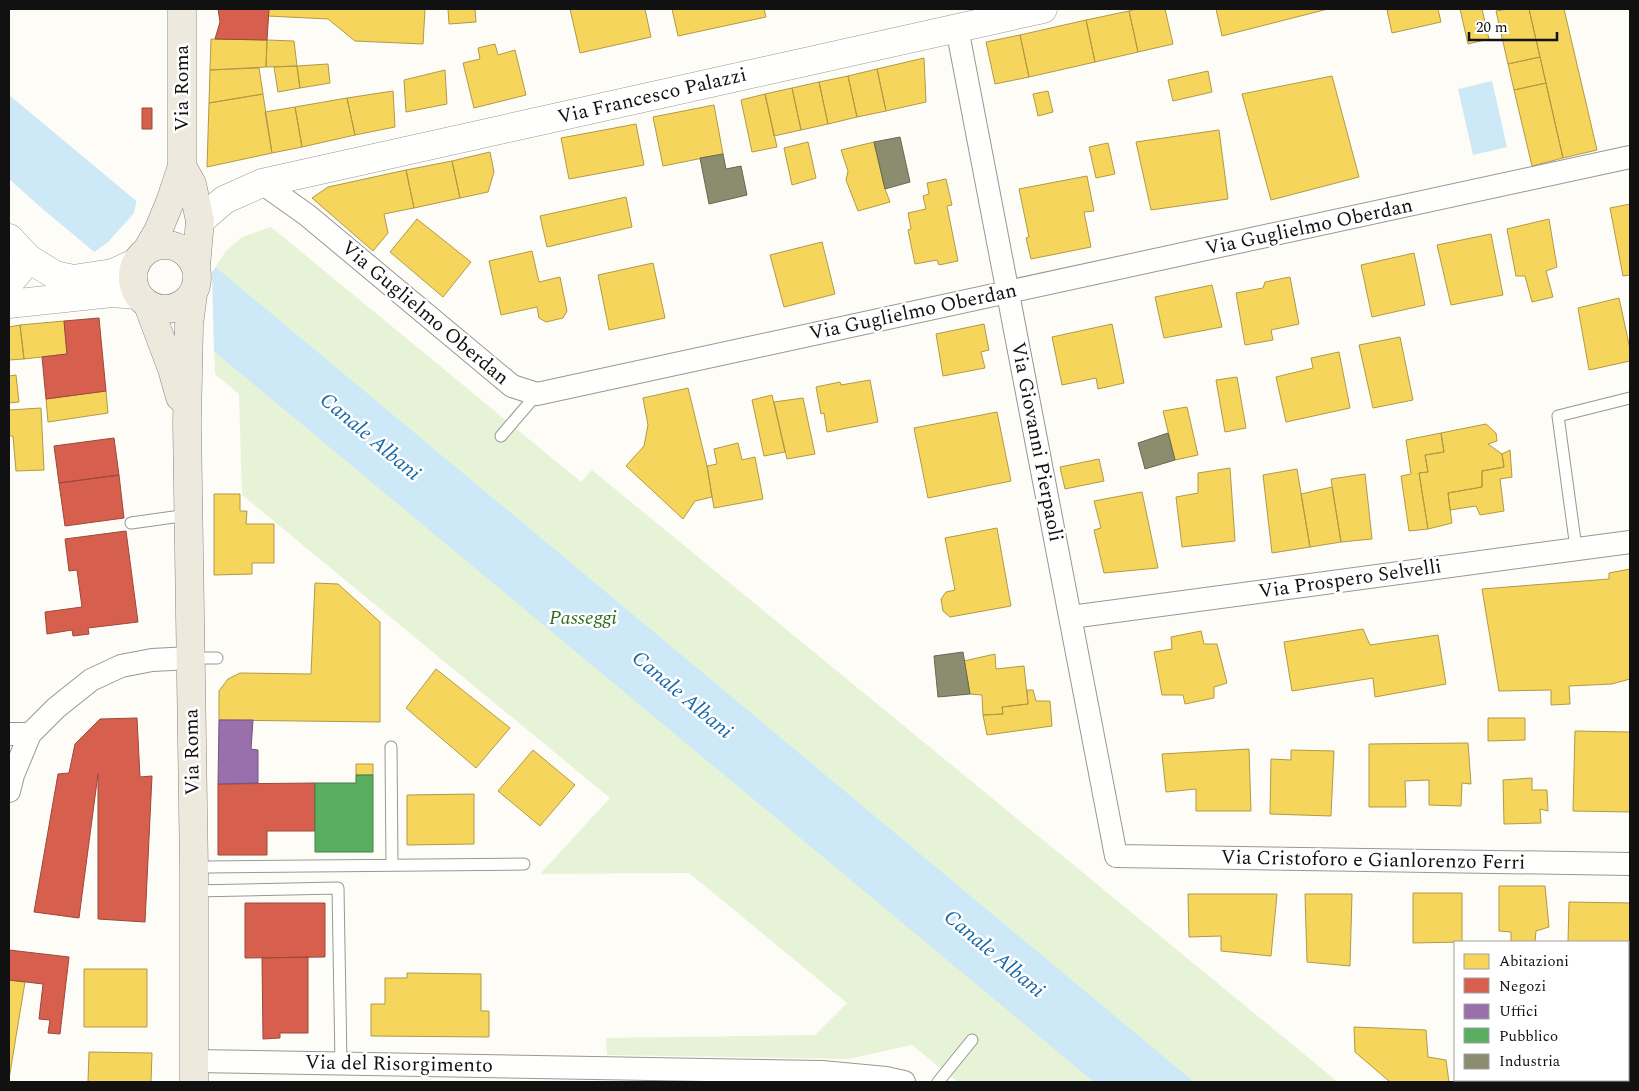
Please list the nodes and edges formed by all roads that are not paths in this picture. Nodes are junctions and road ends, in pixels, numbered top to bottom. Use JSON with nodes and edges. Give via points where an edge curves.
{"nodes":[{"id":1,"x":182,"y":9,"type":"edge"},
{"id":2,"x":1033,"y":10,"type":"edge"},
{"id":3,"x":957,"y":28,"type":"junction"},
{"id":4,"x":1630,"y":158,"type":"edge"},
{"id":5,"x":182,"y":166,"type":"junction"},
{"id":6,"x":262,"y":183,"type":"junction"},
{"id":7,"x":200,"y":221,"type":"junction"},
{"id":8,"x":9,"y":238,"type":"edge"},
{"id":9,"x":141,"y":256,"type":"junction"},
{"id":10,"x":29,"y":259,"type":"junction"},
{"id":11,"x":196,"y":266,"type":"junction"},
{"id":12,"x":9,"y":283,"type":"edge"},
{"id":13,"x":1008,"y":291,"type":"junction"},
{"id":14,"x":192,"y":294,"type":"junction"},
{"id":15,"x":143,"y":300,"type":"junction"},
{"id":16,"x":9,"y":304,"type":"edge"},
{"id":17,"x":537,"y":394,"type":"junction"},
{"id":18,"x":1630,"y":398,"type":"edge"},
{"id":19,"x":187,"y":423,"type":"junction"},
{"id":20,"x":501,"y":436,"type":"dead end"},
{"id":21,"x":188,"y":515,"type":"junction"},
{"id":22,"x":131,"y":523,"type":"dead end"},
{"id":23,"x":1630,"y":542,"type":"edge"},
{"id":24,"x":1576,"y":548,"type":"junction"},
{"id":25,"x":1071,"y":618,"type":"junction"},
{"id":26,"x":204,"y":658,"type":"junction"},
{"id":27,"x":20,"y":734,"type":"edge"},
{"id":28,"x":391,"y":747,"type":"dead end"},
{"id":29,"x":9,"y":791,"type":"edge"},
{"id":30,"x":1116,"y":856,"type":"joint"},
{"id":31,"x":524,"y":864,"type":"dead end"},
{"id":32,"x":1630,"y":864,"type":"edge"},
{"id":33,"x":392,"y":865,"type":"junction"},
{"id":34,"x":194,"y":880,"type":"junction"},
{"id":35,"x":972,"y":1040,"type":"dead end"},
{"id":36,"x":341,"y":1063,"type":"junction"},
{"id":37,"x":194,"y":1071,"type":"edge"},
{"id":38,"x":546,"y":1075,"type":"edge"},
{"id":39,"x":573,"y":1075,"type":"edge"},
{"id":40,"x":716,"y":1076,"type":"edge"},
{"id":41,"x":904,"y":1082,"type":"edge"},
{"id":42,"x":938,"y":1082,"type":"edge"}],
"edges":[{"from":1,"to":5,"type":"main road","name":"Via Roma"},
{"from":2,"to":3,"type":"street","name":"Via Francesco Palazzi"},
{"from":3,"to":6,"type":"street","name":"Via Francesco Palazzi"},
{"from":3,"to":13,"type":"street","name":"Via Giovanni Pierpaoli"},
{"from":4,"to":13,"type":"street","name":"Via Guglielmo Oberdan"},
{"from":5,"to":7,"type":"main road","name":"Via Roma","via":[[192,184]]},
{"from":5,"to":9,"type":"main road","name":"Via Roma","via":[[158,231]]},
{"from":6,"to":7,"type":"street","name":"Via Francesco Palazzi","via":[[224,200]]},
{"from":6,"to":17,"type":"street","name":"Via Guglielmo Oberdan","via":[[307,215],[512,386]]},
{"from":7,"to":11,"type":"main road","name":"Via Roma"},
{"from":8,"to":10,"type":"street"},
{"from":9,"to":10,"type":"street","via":[[113,273],[73,278],[55,276]]},
{"from":9,"to":11,"type":"main road","via":[[165,244],[184,250]]},
{"from":9,"to":15,"type":"main road","name":"Via Roma","via":[[132,271],[132,280]]},
{"from":10,"to":12,"type":"street"},
{"from":11,"to":14,"type":"main road","name":"Via Roma","via":[[198,276]]},
{"from":13,"to":17,"type":"street","name":"Via Guglielmo Oberdan"},
{"from":13,"to":25,"type":"street","name":"Via Giovanni Pierpaoli"},
{"from":14,"to":15,"type":"main road","via":[[186,302],[167,309],[157,309]]},
{"from":14,"to":19,"type":"main road","name":"Via Roma"},
{"from":15,"to":16,"type":"street","via":[[112,293]]},
{"from":15,"to":19,"type":"main road","name":"Via Roma","via":[[172,369]]},
{"from":17,"to":20,"type":"lane"},
{"from":18,"to":24,"type":"lane","via":[[1558,416]]},
{"from":19,"to":21,"type":"main road","name":"Via Roma"},
{"from":21,"to":22,"type":"lane"},
{"from":21,"to":26,"type":"main road","name":"Via Roma"},
{"from":23,"to":24,"type":"street","name":"Via Prospero Selvelli"},
{"from":24,"to":25,"type":"street","name":"Via Prospero Selvelli"},
{"from":25,"to":30,"type":"street","name":"Via Giovanni Pierpaoli"},
{"from":26,"to":27,"type":"street","via":[[152,660],[121,666],[91,680]]},
{"from":26,"to":34,"type":"main road","name":"Via Roma"},
{"from":27,"to":29,"type":"street"},
{"from":28,"to":33,"type":"lane"},
{"from":30,"to":32,"type":"street","name":"Via Cristoforo e Gianlorenzo Ferri"},
{"from":31,"to":33,"type":"lane"},
{"from":33,"to":34,"type":"lane","via":[[210,867]]},
{"from":34,"to":36,"type":"lane","via":[[338,888]]},
{"from":34,"to":37,"type":"main road","name":"Via Roma"},
{"from":35,"to":42,"type":"lane"},
{"from":36,"to":37,"type":"street","name":"Via del Risorgimento"},
{"from":36,"to":38,"type":"street","name":"Via del Risorgimento"},
{"from":38,"to":39,"type":"street","name":"Via del Risorgimento"},
{"from":39,"to":40,"type":"street","name":"Via del Risorgimento"},
{"from":40,"to":41,"type":"street","name":"Via del Risorgimento","via":[[822,1072]]}]}
